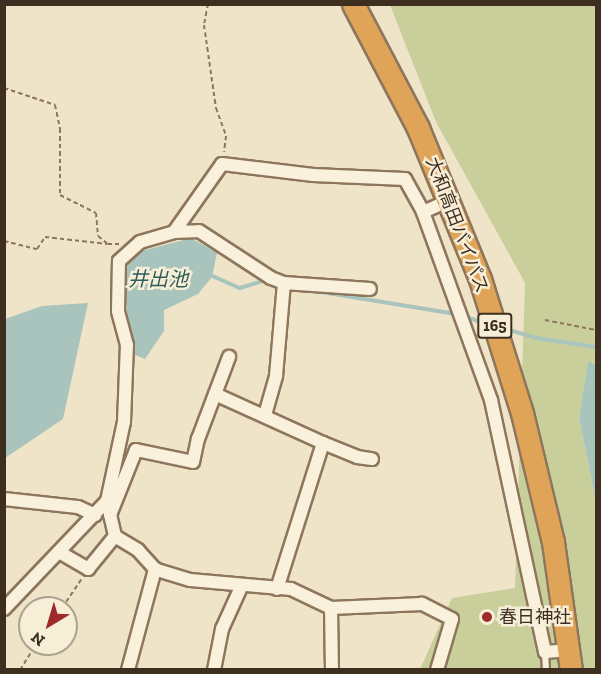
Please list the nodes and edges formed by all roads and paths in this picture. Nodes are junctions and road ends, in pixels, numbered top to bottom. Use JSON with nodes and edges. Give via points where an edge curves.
{"nodes":[{"id":1,"x":208,"y":4,"type":"edge"},
{"id":2,"x":353,"y":4,"type":"edge"},
{"id":3,"x":4,"y":88,"type":"edge"},
{"id":4,"x":222,"y":164,"type":"junction"},
{"id":5,"x":450,"y":200,"type":"junction"},
{"id":6,"x":423,"y":212,"type":"junction"},
{"id":7,"x":174,"y":232,"type":"junction"},
{"id":8,"x":4,"y":241,"type":"edge"},
{"id":9,"x":140,"y":242,"type":"junction"},
{"id":10,"x":108,"y":244,"type":"junction"},
{"id":11,"x":284,"y":283,"type":"junction"},
{"id":12,"x":370,"y":289,"type":"dead end"},
{"id":13,"x":545,"y":320,"type":"dead end"},
{"id":14,"x":597,"y":330,"type":"edge"},
{"id":15,"x":230,"y":357,"type":"dead end"},
{"id":16,"x":215,"y":394,"type":"junction"},
{"id":17,"x":265,"y":415,"type":"junction"},
{"id":18,"x":323,"y":443,"type":"junction"},
{"id":19,"x":372,"y":459,"type":"dead end"},
{"id":20,"x":4,"y":499,"type":"edge"},
{"id":21,"x":107,"y":501,"type":"junction"},
{"id":22,"x":95,"y":515,"type":"junction"},
{"id":23,"x":110,"y":515,"type":"junction"},
{"id":24,"x":116,"y":536,"type":"junction"},
{"id":25,"x":59,"y":552,"type":"junction"},
{"id":26,"x":88,"y":568,"type":"junction"},
{"id":27,"x":155,"y":569,"type":"junction"},
{"id":28,"x":242,"y":585,"type":"junction"},
{"id":29,"x":277,"y":589,"type":"junction"},
{"id":30,"x":70,"y":596,"type":"edge"},
{"id":31,"x":331,"y":608,"type":"junction"},
{"id":32,"x":4,"y":609,"type":"edge"},
{"id":33,"x":545,"y":652,"type":"junction"},
{"id":34,"x":28,"y":656,"type":"edge"},
{"id":35,"x":570,"y":660,"type":"edge"},
{"id":36,"x":20,"y":669,"type":"edge"},
{"id":37,"x":128,"y":669,"type":"edge"},
{"id":38,"x":214,"y":669,"type":"edge"},
{"id":39,"x":333,"y":669,"type":"edge"},
{"id":40,"x":437,"y":669,"type":"edge"},
{"id":41,"x":546,"y":669,"type":"edge"}],
"edges":[{"from":1,"to":4,"type":"path","via":[[204,25],[216,108],[226,136]]},
{"from":2,"to":5,"type":"highway","name":"大和高田バイパス","number":"165","via":[[418,128]]},
{"from":3,"to":10,"type":"path","via":[[55,105],[60,129],[60,195],[96,213],[98,236]]},
{"from":4,"to":6,"type":"street","via":[[313,176],[405,179]]},
{"from":4,"to":7,"type":"street"},
{"from":5,"to":6,"type":"street"},
{"from":5,"to":35,"type":"highway","name":"大和高田バイパス","number":"165","via":[[480,279],[522,413],[553,542]]},
{"from":6,"to":33,"type":"street","via":[[491,400]]},
{"from":7,"to":9,"type":"street"},
{"from":7,"to":11,"type":"street","via":[[199,231]]},
{"from":8,"to":10,"type":"path","via":[[37,249],[45,237]]},
{"from":9,"to":10,"type":"path"},
{"from":9,"to":21,"type":"street","via":[[119,261],[118,311],[127,345],[124,422]]},
{"from":11,"to":12,"type":"street"},
{"from":11,"to":17,"type":"street","via":[[276,376]]},
{"from":13,"to":14,"type":"path"},
{"from":15,"to":16,"type":"street"},
{"from":16,"to":17,"type":"street"},
{"from":16,"to":23,"type":"street","via":[[193,462],[136,450]]},
{"from":17,"to":18,"type":"street","via":[[281,427]]},
{"from":18,"to":19,"type":"street"},
{"from":18,"to":29,"type":"street"},
{"from":20,"to":22,"type":"street","via":[[60,504]]},
{"from":21,"to":22,"type":"street"},
{"from":21,"to":23,"type":"street"},
{"from":22,"to":25,"type":"street"},
{"from":23,"to":24,"type":"street"},
{"from":24,"to":26,"type":"street"},
{"from":24,"to":27,"type":"street","via":[[138,550]]},
{"from":25,"to":26,"type":"street"},
{"from":25,"to":32,"type":"street"},
{"from":26,"to":30,"type":"path"},
{"from":27,"to":28,"type":"street","via":[[190,580]]},
{"from":27,"to":37,"type":"street"},
{"from":28,"to":29,"type":"street"},
{"from":28,"to":38,"type":"street","via":[[222,629]]},
{"from":29,"to":31,"type":"street","via":[[291,589]]},
{"from":31,"to":39,"type":"street"},
{"from":31,"to":40,"type":"street","via":[[422,604],[452,619]]},
{"from":33,"to":35,"type":"street"},
{"from":33,"to":41,"type":"lane"},
{"from":34,"to":36,"type":"path"}]}
